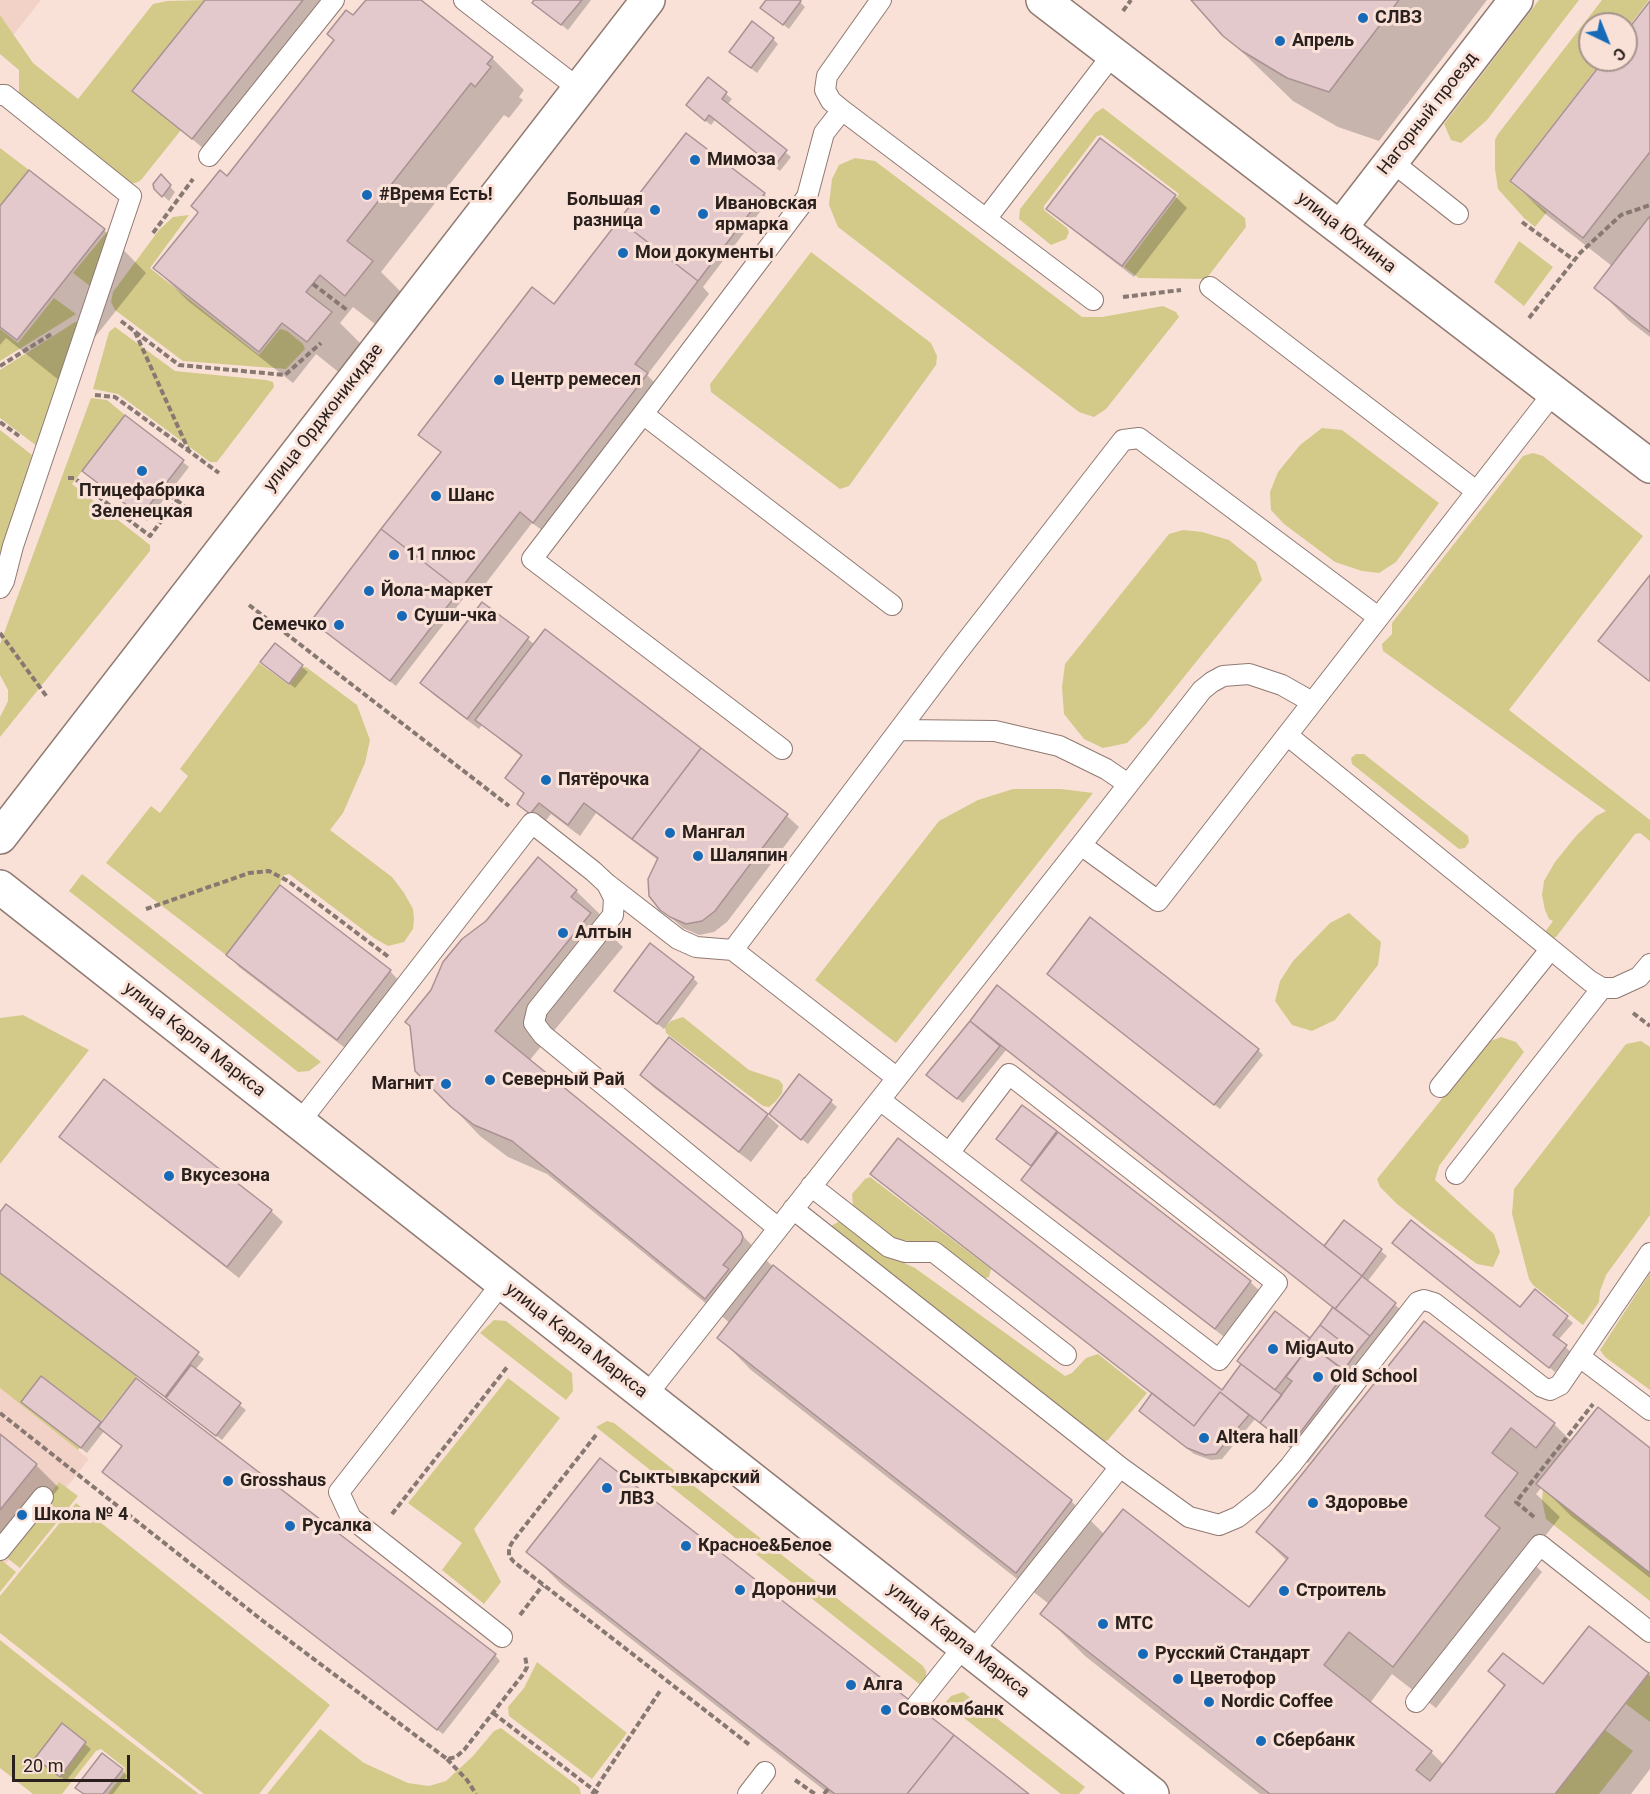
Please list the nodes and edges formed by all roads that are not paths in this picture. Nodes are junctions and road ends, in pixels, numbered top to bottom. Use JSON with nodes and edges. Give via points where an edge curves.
{"nodes":[{"id":1,"x":334,"y":0,"type":"edge"},
{"id":2,"x":464,"y":0,"type":"edge"},
{"id":3,"x":648,"y":0,"type":"edge"},
{"id":4,"x":882,"y":0,"type":"edge"},
{"id":5,"x":1043,"y":0,"type":"edge"},
{"id":6,"x":1516,"y":0,"type":"edge"},
{"id":7,"x":1113,"y":54,"type":"junction"},
{"id":8,"x":579,"y":88,"type":"junction"},
{"id":9,"x":0,"y":95,"type":"edge"},
{"id":10,"x":842,"y":110,"type":"junction"},
{"id":11,"x":209,"y":156,"type":"dead end"},
{"id":12,"x":1391,"y":161,"type":"junction"},
{"id":13,"x":1458,"y":214,"type":"dead end"},
{"id":14,"x":986,"y":219,"type":"junction"},
{"id":15,"x":1340,"y":228,"type":"junction"},
{"id":16,"x":1210,"y":287,"type":"road end"},
{"id":17,"x":1093,"y":300,"type":"road end"},
{"id":18,"x":1554,"y":392,"type":"junction"},
{"id":19,"x":643,"y":414,"type":"junction"},
{"id":20,"x":1650,"y":466,"type":"edge"},
{"id":21,"x":1476,"y":491,"type":"junction"},
{"id":22,"x":0,"y":588,"type":"edge"},
{"id":23,"x":892,"y":605,"type":"dead end"},
{"id":24,"x":1378,"y":617,"type":"junction"},
{"id":25,"x":1312,"y":702,"type":"junction"},
{"id":26,"x":899,"y":730,"type":"junction"},
{"id":27,"x":1287,"y":735,"type":"junction"},
{"id":28,"x":782,"y":749,"type":"dead end"},
{"id":29,"x":1128,"y":784,"type":"junction"},
{"id":30,"x":0,"y":837,"type":"edge"},
{"id":31,"x":1081,"y":845,"type":"junction"},
{"id":32,"x":607,"y":884,"type":"junction"},
{"id":33,"x":0,"y":887,"type":"edge"},
{"id":34,"x":734,"y":950,"type":"junction"},
{"id":35,"x":1550,"y":950,"type":"junction"},
{"id":36,"x":1650,"y":964,"type":"edge"},
{"id":37,"x":1602,"y":988,"type":"junction"},
{"id":38,"x":897,"y":1078,"type":"junction"},
{"id":39,"x":1440,"y":1087,"type":"dead end"},
{"id":40,"x":880,"y":1100,"type":"junction"},
{"id":41,"x":299,"y":1123,"type":"junction"},
{"id":42,"x":949,"y":1153,"type":"junction"},
{"id":43,"x":1456,"y":1174,"type":"dead end"},
{"id":44,"x":811,"y":1186,"type":"junction"},
{"id":45,"x":793,"y":1209,"type":"junction"},
{"id":46,"x":778,"y":1228,"type":"junction"},
{"id":47,"x":1650,"y":1253,"type":"edge"},
{"id":48,"x":502,"y":1282,"type":"junction"},
{"id":49,"x":1066,"y":1355,"type":"dead end"},
{"id":50,"x":1580,"y":1357,"type":"junction"},
{"id":51,"x":646,"y":1396,"type":"junction"},
{"id":52,"x":1650,"y":1410,"type":"edge"},
{"id":53,"x":1120,"y":1467,"type":"junction"},
{"id":54,"x":43,"y":1497,"type":"dead end"},
{"id":55,"x":0,"y":1550,"type":"edge"},
{"id":56,"x":1650,"y":1632,"type":"edge"},
{"id":57,"x":502,"y":1637,"type":"road end"},
{"id":58,"x":968,"y":1649,"type":"junction"},
{"id":59,"x":1416,"y":1702,"type":"dead end"},
{"id":60,"x":916,"y":1706,"type":"dead end"},
{"id":61,"x":765,"y":1772,"type":"dead end"},
{"id":62,"x":748,"y":1794,"type":"edge"},
{"id":63,"x":1152,"y":1794,"type":"edge"}],
"edges":[{"from":1,"to":11,"type":"lane"},
{"from":2,"to":8,"type":"lane"},
{"from":3,"to":8,"type":"street","name":"улица Орджоникидзе"},
{"from":4,"to":10,"type":"lane","via":[[827,76],[825,90]]},
{"from":5,"to":7,"type":"street","name":"улица Юхнина"},
{"from":6,"to":12,"type":"street","name":"Нагорный проезд"},
{"from":7,"to":14,"type":"lane"},
{"from":7,"to":15,"type":"street","name":"улица Юхнина"},
{"from":8,"to":30,"type":"street","name":"улица Орджоникидзе"},
{"from":9,"to":22,"type":"lane","via":[[5,95],[131,196]]},
{"from":10,"to":14,"type":"lane"},
{"from":10,"to":19,"type":"lane","via":[[824,134],[807,197]]},
{"from":12,"to":13,"type":"lane"},
{"from":12,"to":15,"type":"street","name":"Нагорный проезд"},
{"from":14,"to":17,"type":"lane"},
{"from":15,"to":18,"type":"street","name":"улица Юхнина"},
{"from":16,"to":21,"type":"lane"},
{"from":18,"to":20,"type":"street","name":"улица Юхнина"},
{"from":18,"to":21,"type":"lane"},
{"from":19,"to":23,"type":"lane"},
{"from":19,"to":28,"type":"lane","via":[[532,559]]},
{"from":21,"to":24,"type":"lane"},
{"from":24,"to":25,"type":"lane"},
{"from":24,"to":26,"type":"lane","via":[[1139,438],[1123,440]]},
{"from":25,"to":27,"type":"lane"},
{"from":25,"to":29,"type":"lane","via":[[1282,685],[1249,674],[1223,676],[1202,690]]},
{"from":26,"to":29,"type":"lane","via":[[995,731],[1059,746]]},
{"from":26,"to":34,"type":"lane"},
{"from":27,"to":31,"type":"lane","via":[[1158,901]]},
{"from":27,"to":35,"type":"lane"},
{"from":29,"to":31,"type":"lane"},
{"from":31,"to":38,"type":"lane"},
{"from":32,"to":34,"type":"lane","via":[[678,939],[696,947]]},
{"from":32,"to":41,"type":"lane","via":[[531,824]]},
{"from":32,"to":46,"type":"lane","via":[[614,898],[613,915],[537,1010],[534,1023],[543,1035]]},
{"from":33,"to":41,"type":"street","name":"улица Карла Маркса"},
{"from":34,"to":38,"type":"lane"},
{"from":35,"to":37,"type":"lane"},
{"from":35,"to":39,"type":"lane"},
{"from":36,"to":37,"type":"lane","via":[[1639,977],[1615,988]]},
{"from":37,"to":43,"type":"lane"},
{"from":38,"to":40,"type":"lane"},
{"from":40,"to":42,"type":"lane"},
{"from":40,"to":44,"type":"lane"},
{"from":41,"to":48,"type":"street","name":"улица Карла Маркса"},
{"from":42,"to":42,"type":"lane","via":[[1219,1360],[1277,1283],[1009,1074]]},
{"from":44,"to":45,"type":"lane"},
{"from":44,"to":49,"type":"lane","via":[[890,1247],[905,1252],[933,1252]]},
{"from":45,"to":46,"type":"lane"},
{"from":45,"to":53,"type":"lane"},
{"from":46,"to":51,"type":"lane"},
{"from":47,"to":50,"type":"lane"},
{"from":48,"to":51,"type":"street","name":"улица Карла Маркса"},
{"from":48,"to":57,"type":"lane","via":[[339,1492],[351,1518]]},
{"from":50,"to":52,"type":"lane"},
{"from":50,"to":53,"type":"lane","via":[[1560,1385],[1542,1387],[1434,1303],[1424,1300],[1418,1302],[1290,1466],[1262,1498],[1238,1517],[1219,1526],[1189,1517]]},
{"from":51,"to":58,"type":"street","name":"улица Карла Маркса"},
{"from":53,"to":58,"type":"lane"},
{"from":54,"to":55,"type":"lane"},
{"from":56,"to":59,"type":"lane","via":[[1539,1545]]},
{"from":58,"to":60,"type":"lane"},
{"from":58,"to":63,"type":"street","name":"улица Карла Маркса"},
{"from":61,"to":62,"type":"lane"}]}
